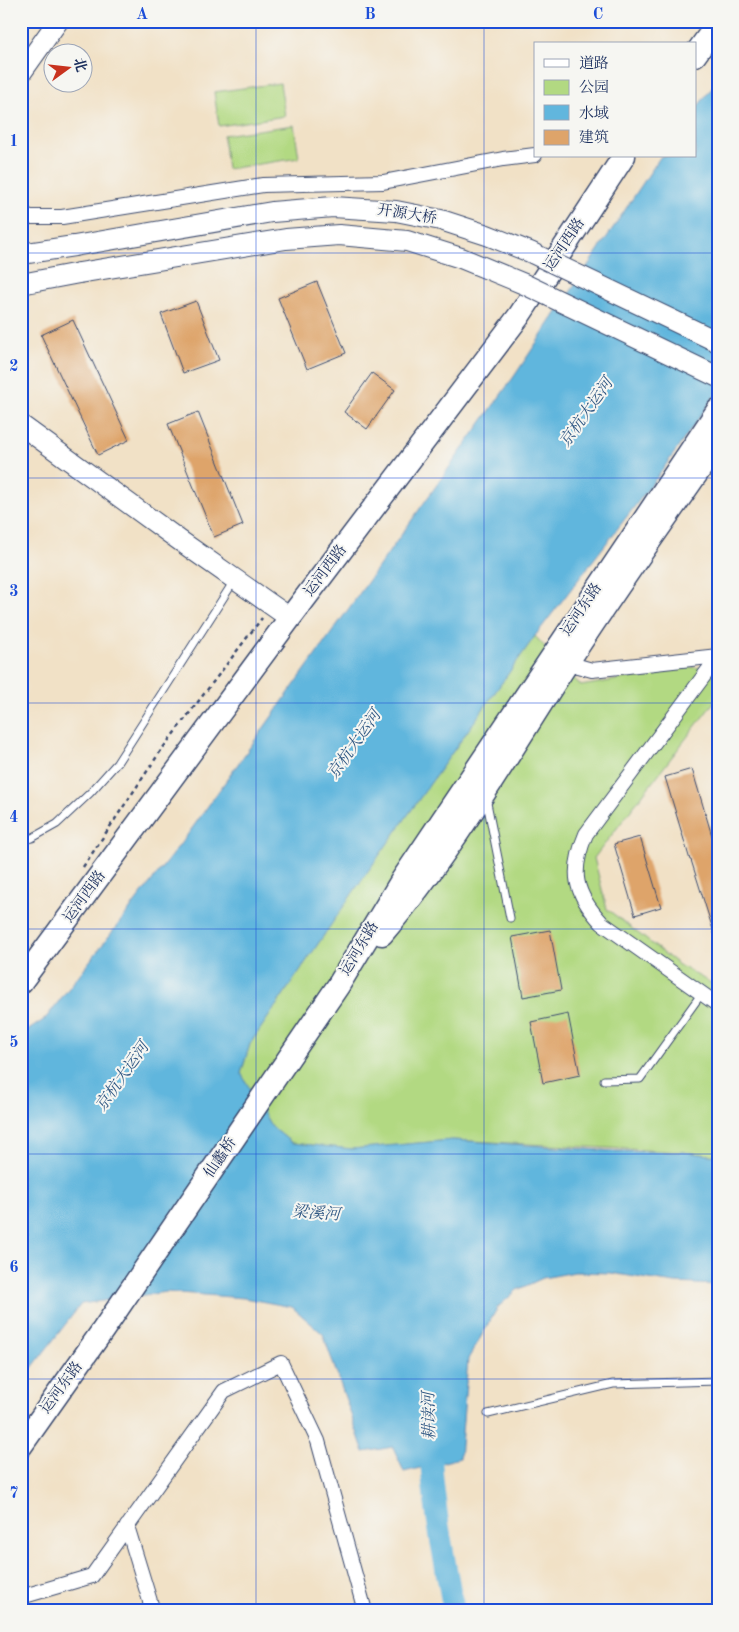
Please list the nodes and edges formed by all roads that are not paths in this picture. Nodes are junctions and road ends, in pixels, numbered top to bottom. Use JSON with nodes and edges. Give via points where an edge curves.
{"nodes":[{"id":1,"x":58,"y":21,"type":"edge"},
{"id":2,"x":718,"y":23,"type":"edge"},
{"id":3,"x":696,"y":54,"type":"edge"},
{"id":4,"x":21,"y":74,"type":"edge"},
{"id":5,"x":534,"y":156,"type":"edge"},
{"id":6,"x":619,"y":158,"type":"edge"},
{"id":7,"x":21,"y":214,"type":"edge"},
{"id":8,"x":22,"y":254,"type":"edge"},
{"id":9,"x":21,"y":284,"type":"edge"},
{"id":10,"x":718,"y":342,"type":"edge"},
{"id":11,"x":718,"y":377,"type":"edge"},
{"id":12,"x":718,"y":410,"type":"edge"},
{"id":13,"x":21,"y":425,"type":"edge"},
{"id":14,"x":718,"y":443,"type":"edge"},
{"id":15,"x":235,"y":579,"type":"junction"},
{"id":16,"x":290,"y":618,"type":"junction"},
{"id":17,"x":718,"y":657,"type":"edge"},
{"id":18,"x":567,"y":663,"type":"junction"},
{"id":19,"x":485,"y":793,"type":"junction"},
{"id":20,"x":21,"y":841,"type":"edge"},
{"id":21,"x":510,"y":918,"type":"dead end"},
{"id":22,"x":21,"y":982,"type":"edge"},
{"id":23,"x":338,"y":986,"type":"junction"},
{"id":24,"x":702,"y":993,"type":"junction"},
{"id":25,"x":718,"y":1005,"type":"edge"},
{"id":26,"x":604,"y":1080,"type":"dead end"},
{"id":27,"x":104,"y":1330,"type":"joint"},
{"id":28,"x":718,"y":1381,"type":"edge"},
{"id":29,"x":488,"y":1414,"type":"dead end"},
{"id":30,"x":21,"y":1446,"type":"edge"},
{"id":31,"x":128,"y":1526,"type":"junction"},
{"id":32,"x":21,"y":1597,"type":"edge"},
{"id":33,"x":153,"y":1611,"type":"edge"},
{"id":34,"x":365,"y":1611,"type":"edge"}],
"edges":[{"from":1,"to":4,"type":"main road"},
{"from":2,"to":3,"type":"main road"},
{"from":5,"to":7,"type":"street","via":[[383,182],[263,185],[62,216],[31,217]]},
{"from":6,"to":16,"type":"main road","name":"运河西路","via":[[518,316]]},
{"from":8,"to":10,"type":"main road","name":"开源大桥","bridge":true,"via":[[272,212],[333,207],[396,211],[440,220],[496,238]]},
{"from":9,"to":11,"type":"main road","bridge":true,"via":[[286,239],[339,235],[406,241],[461,258],[524,284]]},
{"from":12,"to":23,"type":"main road","name":"运河东路","via":[[402,880]]},
{"from":13,"to":15,"type":"main road"},
{"from":14,"to":18,"type":"main road","name":"运河东路"},
{"from":15,"to":16,"type":"main road"},
{"from":15,"to":20,"type":"lane","via":[[117,763],[57,824]]},
{"from":16,"to":22,"type":"main road","name":"运河西路"},
{"from":17,"to":18,"type":"street","via":[[592,670]]},
{"from":17,"to":24,"type":"street","via":[[586,834],[579,852],[577,873],[588,907],[602,923]]},
{"from":18,"to":19,"type":"main road","name":"运河东路"},
{"from":19,"to":21,"type":"lane"},
{"from":19,"to":23,"type":"main road","name":"运河东路","via":[[413,898]]},
{"from":23,"to":27,"type":"main road","name":"仙蠡桥"},
{"from":24,"to":25,"type":"street"},
{"from":24,"to":26,"type":"lane","via":[[640,1079]]},
{"from":27,"to":30,"type":"main road","name":"运河东路"},
{"from":28,"to":29,"type":"lane","via":[[613,1384]]},
{"from":31,"to":32,"type":"street","via":[[92,1576]]},
{"from":31,"to":33,"type":"street"},
{"from":31,"to":34,"type":"street","via":[[224,1392],[281,1363],[318,1441]]}]}
